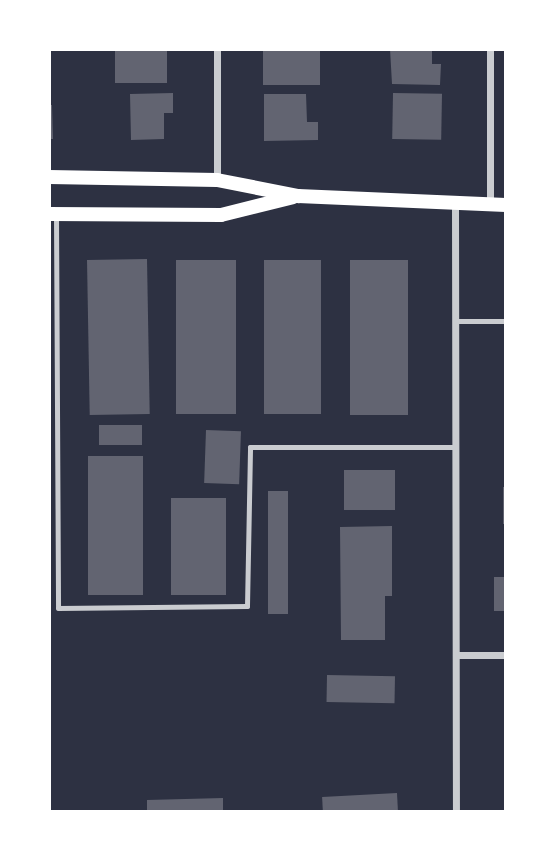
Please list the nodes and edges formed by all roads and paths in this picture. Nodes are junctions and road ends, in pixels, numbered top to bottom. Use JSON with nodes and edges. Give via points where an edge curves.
{"nodes":[{"id":1,"x":217,"y":49,"type":"edge"},
{"id":2,"x":490,"y":49,"type":"edge"},
{"id":3,"x":49,"y":177,"type":"edge"},
{"id":4,"x":217,"y":180,"type":"junction"},
{"id":5,"x":298,"y":196,"type":"junction"},
{"id":6,"x":455,"y":205,"type":"junction"},
{"id":7,"x":490,"y":205,"type":"junction"},
{"id":8,"x":506,"y":205,"type":"edge"},
{"id":9,"x":52,"y":214,"type":"edge"},
{"id":10,"x":455,"y":321,"type":"junction"},
{"id":11,"x":506,"y":321,"type":"edge"},
{"id":12,"x":455,"y":447,"type":"junction"},
{"id":13,"x":456,"y":654,"type":"junction"},
{"id":14,"x":506,"y":655,"type":"edge"},
{"id":15,"x":456,"y":812,"type":"edge"}],
"edges":[{"from":1,"to":4,"type":"street"},
{"from":2,"to":7,"type":"street"},
{"from":3,"to":4,"type":"main road"},
{"from":4,"to":5,"type":"main road"},
{"from":5,"to":6,"type":"main road"},
{"from":5,"to":9,"type":"main road","via":[[221,215]]},
{"from":6,"to":7,"type":"main road"},
{"from":6,"to":10,"type":"street"},
{"from":7,"to":8,"type":"main road"},
{"from":9,"to":12,"type":"lane","via":[[58,608],[247,606],[250,447]]},
{"from":10,"to":11,"type":"lane"},
{"from":10,"to":12,"type":"street"},
{"from":12,"to":13,"type":"street"},
{"from":13,"to":14,"type":"street"},
{"from":13,"to":15,"type":"street"}]}
